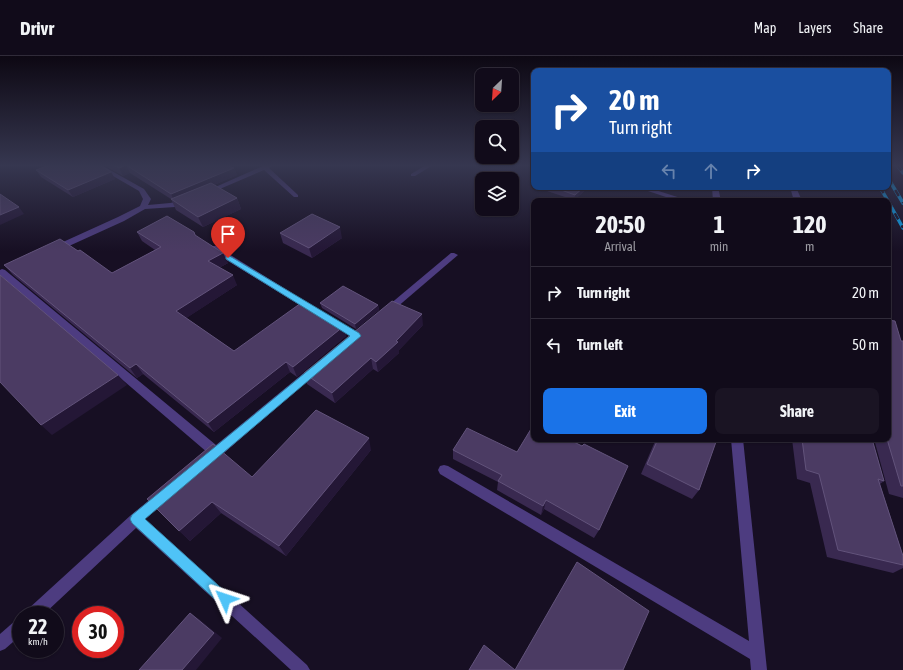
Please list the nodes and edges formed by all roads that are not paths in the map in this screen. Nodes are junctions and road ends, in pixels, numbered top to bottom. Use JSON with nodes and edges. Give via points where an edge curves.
{"nodes":[{"id":1,"x":144,"y":194,"type":"edge"},
{"id":2,"x":205,"y":194,"type":"edge"},
{"id":3,"x":294,"y":194,"type":"edge"},
{"id":4,"x":661,"y":194,"type":"edge"},
{"id":5,"x":200,"y":196,"type":"edge"},
{"id":6,"x":296,"y":196,"type":"dead end"},
{"id":7,"x":676,"y":198,"type":"edge"},
{"id":8,"x":193,"y":199,"type":"edge"},
{"id":9,"x":143,"y":206,"type":"junction"},
{"id":10,"x":203,"y":242,"type":"edge"},
{"id":11,"x":46,"y":253,"type":"edge"},
{"id":12,"x":454,"y":255,"type":"dead end"},
{"id":13,"x":4,"y":271,"type":"edge"},
{"id":14,"x":381,"y":316,"type":"edge"},
{"id":15,"x":356,"y":336,"type":"edge"},
{"id":16,"x":320,"y":366,"type":"edge"},
{"id":17,"x":737,"y":442,"type":"edge"},
{"id":18,"x":216,"y":452,"type":"junction"},
{"id":19,"x":205,"y":461,"type":"edge"},
{"id":20,"x":444,"y":470,"type":"dead end"},
{"id":21,"x":170,"y":490,"type":"edge"},
{"id":22,"x":136,"y":519,"type":"junction"},
{"id":23,"x":42,"y":606,"type":"edge"},
{"id":24,"x":12,"y":633,"type":"edge"},
{"id":25,"x":0,"y":644,"type":"edge"},
{"id":26,"x":758,"y":655,"type":"junction"},
{"id":27,"x":302,"y":670,"type":"edge"},
{"id":28,"x":759,"y":670,"type":"edge"}],
"edges":[{"from":1,"to":9,"type":"street","via":[[147,199]]},
{"from":2,"to":5,"type":"street"},
{"from":3,"to":6,"type":"street"},
{"from":4,"to":7,"type":"street"},
{"from":8,"to":9,"type":"street","via":[[178,205]]},
{"from":9,"to":11,"type":"street","via":[[121,219]]},
{"from":10,"to":15,"type":"street"},
{"from":12,"to":14,"type":"street"},
{"from":13,"to":18,"type":"street"},
{"from":16,"to":18,"type":"street"},
{"from":17,"to":26,"type":"street"},
{"from":18,"to":19,"type":"street"},
{"from":20,"to":26,"type":"street"},
{"from":21,"to":22,"type":"street"},
{"from":22,"to":23,"type":"street"},
{"from":22,"to":27,"type":"street"},
{"from":24,"to":25,"type":"street"},
{"from":26,"to":28,"type":"street"}]}
